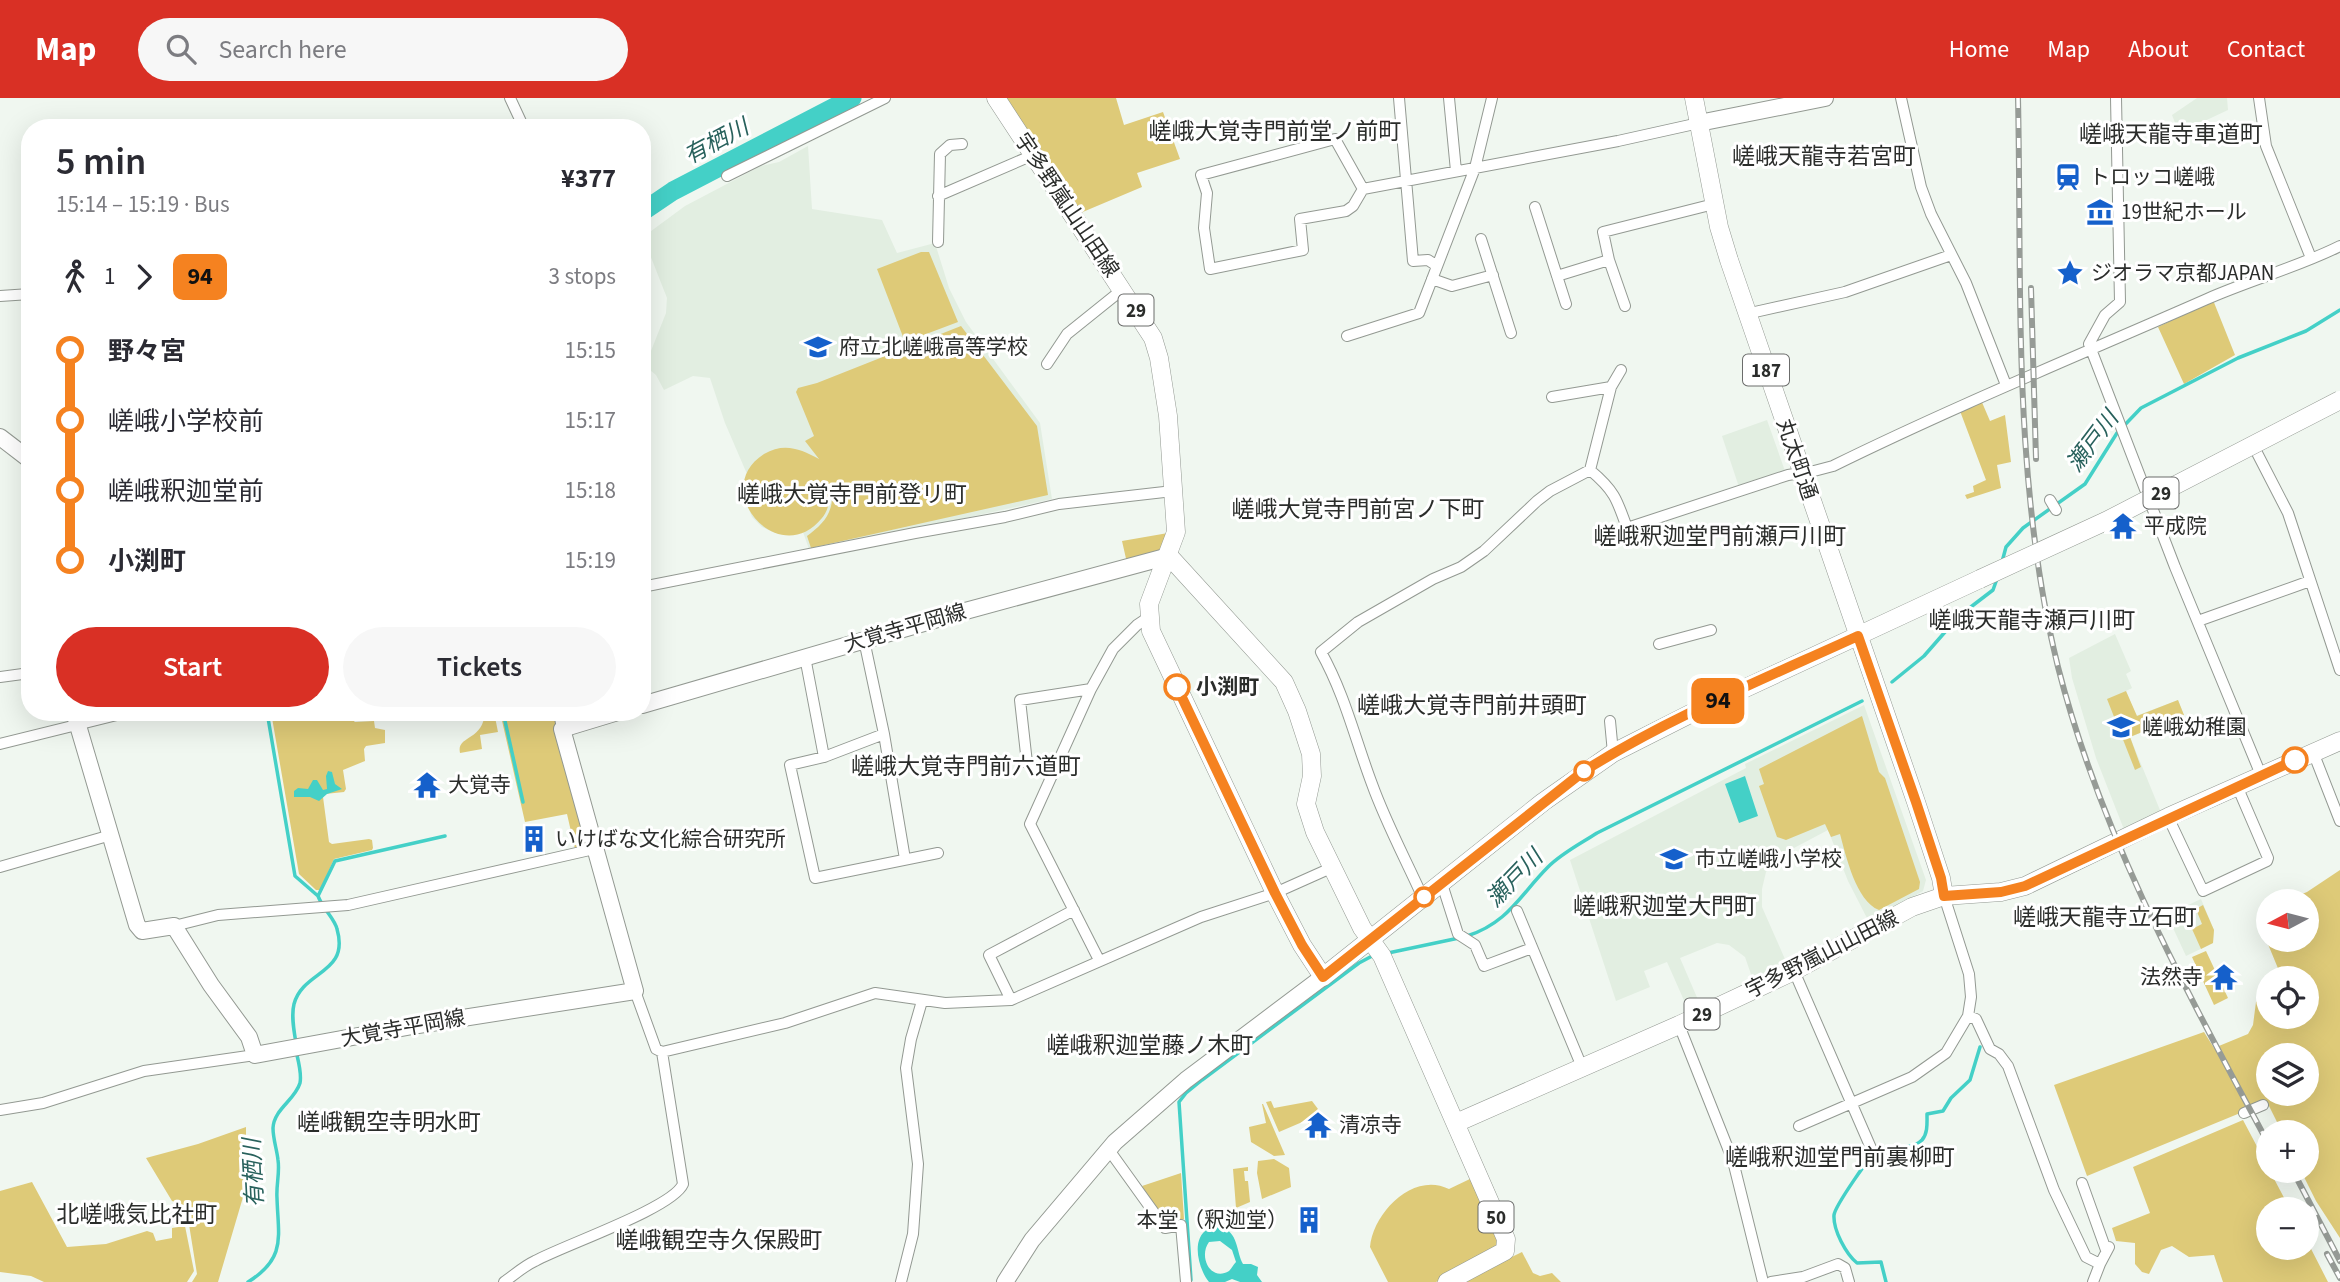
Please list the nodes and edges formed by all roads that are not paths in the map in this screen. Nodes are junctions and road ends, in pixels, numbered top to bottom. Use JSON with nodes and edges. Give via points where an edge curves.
{"nodes":[{"id":1,"x":510,"y":98,"type":"edge"},
{"id":2,"x":885,"y":98,"type":"edge"},
{"id":3,"x":996,"y":98,"type":"edge"},
{"id":4,"x":1399,"y":98,"type":"edge"},
{"id":5,"x":1449,"y":98,"type":"edge"},
{"id":6,"x":1492,"y":98,"type":"edge"},
{"id":7,"x":1694,"y":98,"type":"edge"},
{"id":8,"x":1825,"y":98,"type":"edge"},
{"id":9,"x":1901,"y":98,"type":"edge"},
{"id":10,"x":2116,"y":98,"type":"edge"},
{"id":11,"x":2259,"y":98,"type":"edge"},
{"id":12,"x":520,"y":119,"type":"edge"},
{"id":13,"x":1699,"y":123,"type":"junction"},
{"id":14,"x":962,"y":144,"type":"dead end"},
{"id":15,"x":1033,"y":155,"type":"junction"},
{"id":16,"x":1475,"y":168,"type":"junction"},
{"id":17,"x":1456,"y":172,"type":"junction"},
{"id":18,"x":727,"y":176,"type":"dead end"},
{"id":19,"x":1406,"y":181,"type":"junction"},
{"id":20,"x":1363,"y":189,"type":"junction"},
{"id":21,"x":938,"y":196,"type":"junction"},
{"id":22,"x":1714,"y":204,"type":"junction"},
{"id":23,"x":1535,"y":207,"type":"dead end"},
{"id":24,"x":1481,"y":239,"type":"dead end"},
{"id":25,"x":939,"y":242,"type":"dead end"},
{"id":26,"x":2340,"y":246,"type":"edge"},
{"id":27,"x":1951,"y":255,"type":"junction"},
{"id":28,"x":2311,"y":258,"type":"junction"},
{"id":29,"x":1609,"y":260,"type":"junction"},
{"id":30,"x":1437,"y":266,"type":"junction"},
{"id":31,"x":1493,"y":275,"type":"junction"},
{"id":32,"x":1557,"y":276,"type":"junction"},
{"id":33,"x":1432,"y":279,"type":"junction"},
{"id":34,"x":1123,"y":289,"type":"junction"},
{"id":35,"x":21,"y":295,"type":"edge"},
{"id":36,"x":0,"y":296,"type":"edge"},
{"id":37,"x":1566,"y":304,"type":"dead end"},
{"id":38,"x":1625,"y":306,"type":"dead end"},
{"id":39,"x":1746,"y":314,"type":"junction"},
{"id":40,"x":1511,"y":333,"type":"dead end"},
{"id":41,"x":1347,"y":336,"type":"dead end"},
{"id":42,"x":2091,"y":351,"type":"junction"},
{"id":43,"x":1047,"y":364,"type":"dead end"},
{"id":44,"x":1621,"y":370,"type":"dead end"},
{"id":45,"x":2006,"y":386,"type":"junction"},
{"id":46,"x":1611,"y":387,"type":"junction"},
{"id":47,"x":2340,"y":394,"type":"edge"},
{"id":48,"x":1552,"y":397,"type":"dead end"},
{"id":49,"x":2340,"y":400,"type":"edge"},
{"id":50,"x":2340,"y":406,"type":"edge"},
{"id":51,"x":2310,"y":415,"type":"junction"},
{"id":52,"x":0,"y":438,"type":"edge"},
{"id":53,"x":2255,"y":449,"type":"junction"},
{"id":54,"x":21,"y":453,"type":"edge"},
{"id":55,"x":1590,"y":470,"type":"junction"},
{"id":56,"x":1802,"y":472,"type":"junction"},
{"id":57,"x":1172,"y":491,"type":"junction"},
{"id":58,"x":2148,"y":493,"type":"junction"},
{"id":59,"x":2152,"y":505,"type":"junction"},
{"id":60,"x":2072,"y":528,"type":"junction"},
{"id":61,"x":2077,"y":540,"type":"junction"},
{"id":62,"x":1169,"y":555,"type":"junction"},
{"id":63,"x":2310,"y":580,"type":"junction"},
{"id":64,"x":651,"y":585,"type":"edge"},
{"id":65,"x":1149,"y":617,"type":"junction"},
{"id":66,"x":2198,"y":621,"type":"junction"},
{"id":67,"x":1711,"y":630,"type":"dead end"},
{"id":68,"x":1858,"y":636,"type":"junction"},
{"id":69,"x":864,"y":640,"type":"junction"},
{"id":70,"x":1659,"y":644,"type":"dead end"},
{"id":71,"x":805,"y":657,"type":"junction"},
{"id":72,"x":2340,"y":670,"type":"edge"},
{"id":73,"x":21,"y":674,"type":"edge"},
{"id":74,"x":0,"y":677,"type":"edge"},
{"id":75,"x":1091,"y":690,"type":"junction"},
{"id":76,"x":651,"y":702,"type":"edge"},
{"id":77,"x":70,"y":721,"type":"edge"},
{"id":78,"x":77,"y":721,"type":"edge"},
{"id":79,"x":560,"y":721,"type":"edge"},
{"id":80,"x":1610,"y":721,"type":"dead end"},
{"id":81,"x":884,"y":734,"type":"junction"},
{"id":82,"x":2340,"y":741,"type":"edge"},
{"id":83,"x":0,"y":744,"type":"edge"},
{"id":84,"x":2313,"y":752,"type":"junction"},
{"id":85,"x":1613,"y":753,"type":"junction"},
{"id":86,"x":824,"y":757,"type":"junction"},
{"id":87,"x":2261,"y":775,"type":"junction"},
{"id":88,"x":1052,"y":776,"type":"junction"},
{"id":89,"x":2237,"y":786,"type":"junction"},
{"id":90,"x":2168,"y":817,"type":"junction"},
{"id":91,"x":2340,"y":821,"type":"edge"},
{"id":92,"x":111,"y":835,"type":"junction"},
{"id":93,"x":594,"y":849,"type":"junction"},
{"id":94,"x":938,"y":853,"type":"dead end"},
{"id":95,"x":905,"y":859,"type":"junction"},
{"id":96,"x":0,"y":867,"type":"edge"},
{"id":97,"x":1331,"y":868,"type":"junction"},
{"id":98,"x":1442,"y":884,"type":"junction"},
{"id":99,"x":1275,"y":893,"type":"junction"},
{"id":100,"x":1944,"y":896,"type":"junction"},
{"id":101,"x":1423,"y":898,"type":"junction"},
{"id":102,"x":1074,"y":910,"type":"junction"},
{"id":103,"x":1517,"y":911,"type":"dead end"},
{"id":104,"x":174,"y":926,"type":"junction"},
{"id":105,"x":1376,"y":948,"type":"junction"},
{"id":106,"x":1532,"y":948,"type":"junction"},
{"id":107,"x":1099,"y":960,"type":"junction"},
{"id":108,"x":1794,"y":971,"type":"junction"},
{"id":109,"x":1323,"y":977,"type":"junction"},
{"id":110,"x":635,"y":991,"type":"junction"},
{"id":111,"x":1011,"y":1000,"type":"junction"},
{"id":112,"x":922,"y":1001,"type":"junction"},
{"id":113,"x":1968,"y":1016,"type":"junction"},
{"id":114,"x":1679,"y":1025,"type":"junction"},
{"id":115,"x":662,"y":1052,"type":"junction"},
{"id":116,"x":255,"y":1055,"type":"junction"},
{"id":117,"x":1582,"y":1067,"type":"junction"},
{"id":118,"x":1851,"y":1102,"type":"junction"},
{"id":119,"x":2261,"y":1106,"type":"edge"},
{"id":120,"x":0,"y":1110,"type":"edge"},
{"id":121,"x":2244,"y":1113,"type":"dead end"},
{"id":122,"x":1456,"y":1123,"type":"junction"},
{"id":123,"x":1799,"y":1126,"type":"dead end"},
{"id":124,"x":1109,"y":1150,"type":"junction"},
{"id":125,"x":1874,"y":1155,"type":"dead end"},
{"id":126,"x":2082,"y":1183,"type":"dead end"},
{"id":127,"x":2100,"y":1264,"type":"junction"},
{"id":128,"x":504,"y":1282,"type":"edge"},
{"id":129,"x":901,"y":1282,"type":"edge"},
{"id":130,"x":1005,"y":1282,"type":"edge"},
{"id":131,"x":1186,"y":1282,"type":"edge"},
{"id":132,"x":1447,"y":1282,"type":"edge"},
{"id":133,"x":1763,"y":1282,"type":"edge"},
{"id":134,"x":1771,"y":1282,"type":"edge"},
{"id":135,"x":1849,"y":1282,"type":"edge"},
{"id":136,"x":2093,"y":1282,"type":"edge"}],
"edges":[{"from":1,"to":12,"type":"street"},
{"from":2,"to":18,"type":"street"},
{"from":3,"to":15,"type":"main road","name":"宇多野嵐山山田線","number":"29"},
{"from":4,"to":19,"type":"street"},
{"from":5,"to":17,"type":"street"},
{"from":6,"to":16,"type":"street"},
{"from":7,"to":13,"type":"main road","name":"丸太町通","number":"187"},
{"from":8,"to":13,"type":"main road"},
{"from":9,"to":27,"type":"street","via":[[1921,187]]},
{"from":10,"to":42,"type":"street","via":[[2120,302],[2105,315],[2089,344]]},
{"from":11,"to":28,"type":"street","via":[[2266,146]]},
{"from":13,"to":16,"type":"street"},
{"from":13,"to":22,"type":"main road","name":"丸太町通","number":"187"},
{"from":14,"to":21,"type":"street","via":[[950,145],[940,154]]},
{"from":15,"to":21,"type":"street"},
{"from":15,"to":34,"type":"main road","name":"宇多野嵐山山田線","number":"29"},
{"from":16,"to":17,"type":"street"},
{"from":16,"to":30,"type":"street"},
{"from":17,"to":19,"type":"street"},
{"from":19,"to":20,"type":"street"},
{"from":19,"to":30,"type":"street","via":[[1413,261],[1428,260]]},
{"from":20,"to":20,"type":"street","via":[[1346,211],[1300,219],[1303,250],[1210,269],[1204,228],[1207,193],[1201,174],[1335,139]]},
{"from":21,"to":25,"type":"street"},
{"from":22,"to":29,"type":"street","via":[[1603,232]]},
{"from":22,"to":39,"type":"main road","name":"丸太町通","number":"187"},
{"from":23,"to":32,"type":"street"},
{"from":24,"to":31,"type":"street"},
{"from":26,"to":28,"type":"street"},
{"from":27,"to":39,"type":"street","via":[[1845,292]]},
{"from":27,"to":45,"type":"street"},
{"from":28,"to":42,"type":"street"},
{"from":29,"to":32,"type":"street"},
{"from":29,"to":38,"type":"street"},
{"from":30,"to":33,"type":"street"},
{"from":31,"to":33,"type":"street","via":[[1452,286]]},
{"from":31,"to":40,"type":"street"},
{"from":32,"to":37,"type":"street"},
{"from":33,"to":41,"type":"street","via":[[1419,313]]},
{"from":34,"to":43,"type":"street","via":[[1067,334]]},
{"from":34,"to":57,"type":"main road","name":"宇多野嵐山山田線","number":"29","via":[[1160,358]]},
{"from":35,"to":36,"type":"street"},
{"from":39,"to":56,"type":"main road","name":"丸太町通","number":"187"},
{"from":42,"to":45,"type":"street"},
{"from":42,"to":58,"type":"street"},
{"from":44,"to":46,"type":"street"},
{"from":45,"to":56,"type":"street","via":[[1833,466]]},
{"from":46,"to":48,"type":"street"},
{"from":46,"to":55,"type":"street"},
{"from":47,"to":51,"type":"street"},
{"from":49,"to":68,"type":"main road","number":"29","bridge":true,"via":[[2106,521]]},
{"from":50,"to":51,"type":"street"},
{"from":51,"to":53,"type":"street"},
{"from":51,"to":58,"type":"street","via":[[2241,442]]},
{"from":52,"to":54,"type":"main road"},
{"from":53,"to":59,"type":"street"},
{"from":53,"to":63,"type":"street","via":[[2288,513]]},
{"from":55,"to":56,"type":"street","via":[[1608,485],[1627,528]]},
{"from":55,"to":101,"type":"street","via":[[1550,491],[1461,567],[1358,622],[1321,652]]},
{"from":56,"to":68,"type":"main road","name":"丸太町通","number":"187"},
{"from":57,"to":62,"type":"main road","name":"宇多野嵐山山田線","number":"29","via":[[1176,532]]},
{"from":57,"to":64,"type":"street","via":[[1059,504]]},
{"from":58,"to":59,"type":"street"},
{"from":58,"to":60,"type":"street"},
{"from":59,"to":61,"type":"street"},
{"from":59,"to":66,"type":"street"},
{"from":60,"to":61,"type":"street"},
{"from":60,"to":61,"type":"street","via":[[2052,537],[2056,550]]},
{"from":62,"to":65,"type":"main road","name":"宇多野嵐山山田線","number":"29","via":[[1153,593]]},
{"from":62,"to":69,"type":"main road","name":"大覚寺平岡線"},
{"from":62,"to":97,"type":"main road","via":[[1284,682],[1311,754],[1306,804]]},
{"from":63,"to":66,"type":"street"},
{"from":63,"to":72,"type":"street"},
{"from":65,"to":75,"type":"street","via":[[1113,649]]},
{"from":65,"to":99,"type":"main road","name":"宇多野嵐山山田線","number":"29","via":[[1156,645]]},
{"from":66,"to":87,"type":"street"},
{"from":67,"to":70,"type":"street"},
{"from":68,"to":85,"type":"main road","number":"29"},
{"from":68,"to":100,"type":"main road","name":"丸太町通","number":"187"},
{"from":69,"to":71,"type":"main road","name":"大覚寺平岡線"},
{"from":69,"to":81,"type":"street"},
{"from":71,"to":76,"type":"main road","name":"大覚寺平岡線"},
{"from":71,"to":86,"type":"street"},
{"from":73,"to":74,"type":"street"},
{"from":75,"to":88,"type":"street"},
{"from":75,"to":88,"type":"street","via":[[1020,700],[1027,763]]},
{"from":77,"to":83,"type":"street"},
{"from":78,"to":92,"type":"main road"},
{"from":79,"to":93,"type":"main road"},
{"from":80,"to":85,"type":"street"},
{"from":81,"to":86,"type":"street"},
{"from":81,"to":95,"type":"street"},
{"from":82,"to":84,"type":"main road","name":"宇多野嵐山山田線","number":"29"},
{"from":84,"to":87,"type":"main road","name":"宇多野嵐山山田線","number":"29"},
{"from":84,"to":91,"type":"street"},
{"from":85,"to":98,"type":"main road","number":"29","via":[[1543,802]]},
{"from":86,"to":95,"type":"street","via":[[790,765],[815,878]]},
{"from":87,"to":89,"type":"main road","name":"宇多野嵐山山田線","number":"29"},
{"from":88,"to":102,"type":"street","via":[[1030,824]]},
{"from":89,"to":90,"type":"main road","name":"宇多野嵐山山田線","number":"29"},
{"from":89,"to":90,"type":"street","via":[[2268,858],[2203,891]]},
{"from":90,"to":100,"type":"main road","name":"宇多野嵐山山田線","number":"29","via":[[2025,886]]},
{"from":92,"to":96,"type":"street"},
{"from":92,"to":104,"type":"main road","via":[[137,925],[142,931]]},
{"from":93,"to":104,"type":"street","via":[[348,905],[218,915]]},
{"from":93,"to":110,"type":"main road"},
{"from":94,"to":95,"type":"street"},
{"from":97,"to":99,"type":"street"},
{"from":97,"to":105,"type":"main road"},
{"from":98,"to":101,"type":"main road","number":"29"},
{"from":98,"to":106,"type":"street","via":[[1463,937],[1475,945],[1485,965]]},
{"from":99,"to":107,"type":"street","via":[[1201,916]]},
{"from":99,"to":109,"type":"main road","name":"宇多野嵐山山田線","number":"29"},
{"from":100,"to":108,"type":"main road","name":"宇多野嵐山山田線","number":"29","via":[[1912,907]]},
{"from":100,"to":113,"type":"street","via":[[1969,974]]},
{"from":101,"to":105,"type":"main road","number":"29"},
{"from":102,"to":107,"type":"street"},
{"from":102,"to":111,"type":"street","via":[[989,955]]},
{"from":103,"to":106,"type":"street"},
{"from":104,"to":116,"type":"main road","via":[[249,1037]]},
{"from":105,"to":109,"type":"main road","number":"29"},
{"from":105,"to":122,"type":"main road"},
{"from":106,"to":117,"type":"street"},
{"from":107,"to":111,"type":"street"},
{"from":108,"to":114,"type":"main road","name":"宇多野嵐山山田線","number":"29"},
{"from":108,"to":118,"type":"street"},
{"from":109,"to":124,"type":"main road","via":[[1185,1080]]},
{"from":110,"to":115,"type":"street","via":[[656,1049]]},
{"from":110,"to":116,"type":"main road","name":"大覚寺平岡線"},
{"from":111,"to":112,"type":"street"},
{"from":112,"to":115,"type":"street","via":[[875,993],[786,1023]]},
{"from":112,"to":129,"type":"street","via":[[906,1068],[918,1164],[913,1234]]},
{"from":113,"to":118,"type":"street","via":[[1946,1053],[1912,1077]]},
{"from":113,"to":127,"type":"street","via":[[1976,1019],[1990,1049],[2008,1066],[2054,1190],[2086,1257]]},
{"from":114,"to":117,"type":"main road","name":"宇多野嵐山山田線","number":"29"},
{"from":114,"to":133,"type":"street","via":[[1733,1161]]},
{"from":115,"to":128,"type":"street","via":[[683,1184],[680,1191],[534,1261]]},
{"from":116,"to":120,"type":"street","via":[[144,1071],[43,1103]]},
{"from":117,"to":122,"type":"main road","name":"宇多野嵐山山田線","number":"29"},
{"from":118,"to":123,"type":"street"},
{"from":118,"to":125,"type":"street"},
{"from":119,"to":121,"type":"street"},
{"from":122,"to":132,"type":"main road","number":"50","via":[[1507,1248]]},
{"from":124,"to":130,"type":"main road","via":[[1032,1240]]},
{"from":124,"to":131,"type":"street","via":[[1165,1228],[1181,1225]]},
{"from":126,"to":127,"type":"street","via":[[2108,1249]]},
{"from":127,"to":136,"type":"street"},
{"from":134,"to":135,"type":"street","via":[[1838,1264],[1845,1268]]}]}
